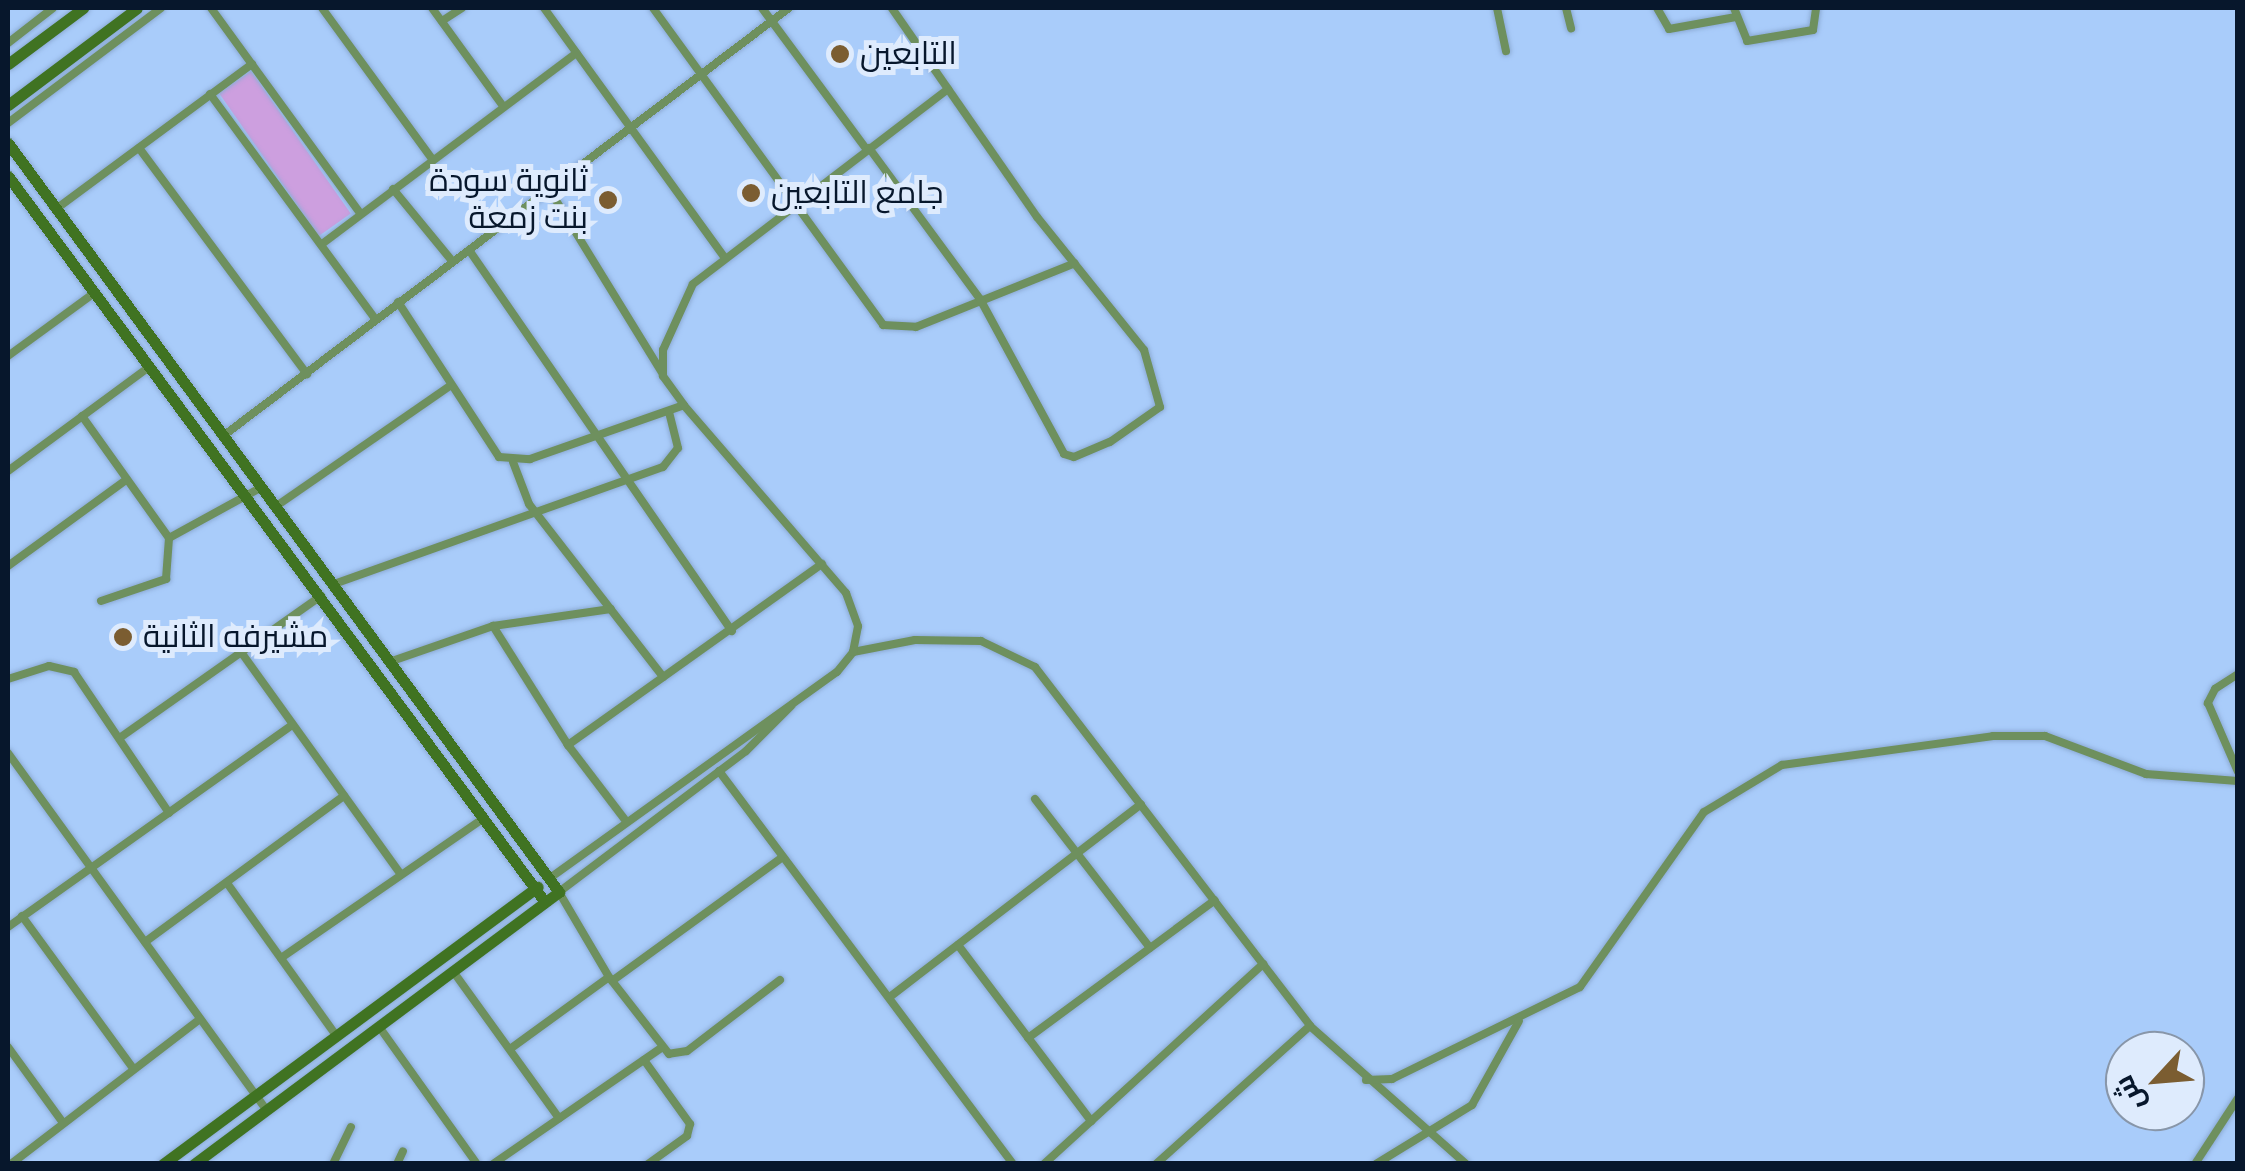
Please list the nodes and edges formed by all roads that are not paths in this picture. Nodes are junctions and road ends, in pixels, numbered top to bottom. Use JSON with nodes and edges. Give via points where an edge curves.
{"nodes":[{"id":1,"x":53,"y":8,"type":"edge"},
{"id":2,"x":83,"y":8,"type":"edge"},
{"id":3,"x":137,"y":8,"type":"edge"},
{"id":4,"x":162,"y":8,"type":"edge"},
{"id":5,"x":211,"y":8,"type":"edge"},
{"id":6,"x":322,"y":8,"type":"edge"},
{"id":7,"x":432,"y":8,"type":"edge"},
{"id":8,"x":462,"y":8,"type":"edge"},
{"id":9,"x":544,"y":8,"type":"edge"},
{"id":10,"x":652,"y":8,"type":"edge"},
{"id":11,"x":762,"y":8,"type":"edge"},
{"id":12,"x":789,"y":8,"type":"edge"},
{"id":13,"x":892,"y":8,"type":"edge"},
{"id":14,"x":1497,"y":8,"type":"edge"},
{"id":15,"x":1566,"y":8,"type":"edge"},
{"id":16,"x":1657,"y":8,"type":"edge"},
{"id":17,"x":1816,"y":8,"type":"edge"},
{"id":18,"x":1735,"y":12,"type":"edge"},
{"id":19,"x":772,"y":20,"type":"junction"},
{"id":20,"x":442,"y":21,"type":"junction"},
{"id":21,"x":1571,"y":28,"type":"dead end"},
{"id":22,"x":8,"y":42,"type":"edge"},
{"id":23,"x":1506,"y":51,"type":"dead end"},
{"id":24,"x":576,"y":54,"type":"junction"},
{"id":25,"x":8,"y":64,"type":"edge"},
{"id":26,"x":252,"y":64,"type":"junction"},
{"id":27,"x":700,"y":72,"type":"junction"},
{"id":28,"x":948,"y":89,"type":"junction"},
{"id":29,"x":210,"y":94,"type":"junction"},
{"id":30,"x":8,"y":105,"type":"edge"},
{"id":31,"x":503,"y":106,"type":"junction"},
{"id":32,"x":8,"y":122,"type":"edge"},
{"id":33,"x":630,"y":126,"type":"junction"},
{"id":34,"x":8,"y":144,"type":"edge"},
{"id":35,"x":138,"y":148,"type":"junction"},
{"id":36,"x":868,"y":149,"type":"junction"},
{"id":37,"x":432,"y":160,"type":"junction"},
{"id":38,"x":8,"y":176,"type":"edge"},
{"id":39,"x":394,"y":189,"type":"junction"},
{"id":40,"x":548,"y":189,"type":"junction"},
{"id":41,"x":794,"y":204,"type":"junction"},
{"id":42,"x":56,"y":209,"type":"junction"},
{"id":43,"x":360,"y":213,"type":"junction"},
{"id":44,"x":322,"y":244,"type":"junction"},
{"id":45,"x":469,"y":250,"type":"junction"},
{"id":46,"x":725,"y":258,"type":"junction"},
{"id":47,"x":453,"y":262,"type":"junction"},
{"id":48,"x":1075,"y":263,"type":"junction"},
{"id":49,"x":94,"y":293,"type":"junction"},
{"id":50,"x":980,"y":299,"type":"junction"},
{"id":51,"x":398,"y":302,"type":"junction"},
{"id":52,"x":375,"y":319,"type":"junction"},
{"id":53,"x":8,"y":342,"type":"edge"},
{"id":54,"x":11,"y":354,"type":"edge"},
{"id":55,"x":148,"y":367,"type":"junction"},
{"id":56,"x":307,"y":374,"type":"junction"},
{"id":57,"x":663,"y":376,"type":"junction"},
{"id":58,"x":450,"y":386,"type":"junction"},
{"id":59,"x":684,"y":405,"type":"junction"},
{"id":60,"x":669,"y":412,"type":"junction"},
{"id":61,"x":82,"y":416,"type":"junction"},
{"id":62,"x":223,"y":436,"type":"junction"},
{"id":63,"x":594,"y":440,"type":"junction"},
{"id":64,"x":513,"y":462,"type":"junction"},
{"id":65,"x":8,"y":470,"type":"edge"},
{"id":66,"x":629,"y":478,"type":"junction"},
{"id":67,"x":126,"y":480,"type":"junction"},
{"id":68,"x":260,"y":488,"type":"junction"},
{"id":69,"x":247,"y":498,"type":"junction"},
{"id":70,"x":275,"y":507,"type":"junction"},
{"id":71,"x":535,"y":508,"type":"junction"},
{"id":72,"x":169,"y":538,"type":"junction"},
{"id":73,"x":822,"y":564,"type":"junction"},
{"id":74,"x":8,"y":566,"type":"edge"},
{"id":75,"x":334,"y":584,"type":"junction"},
{"id":76,"x":322,"y":596,"type":"junction"},
{"id":77,"x":100,"y":601,"type":"dead end"},
{"id":78,"x":610,"y":609,"type":"junction"},
{"id":79,"x":493,"y":626,"type":"junction"},
{"id":80,"x":732,"y":631,"type":"junction"},
{"id":81,"x":241,"y":652,"type":"junction"},
{"id":82,"x":853,"y":652,"type":"junction"},
{"id":83,"x":392,"y":661,"type":"junction"},
{"id":84,"x":2238,"y":674,"type":"edge"},
{"id":85,"x":663,"y":676,"type":"junction"},
{"id":86,"x":8,"y":679,"type":"edge"},
{"id":87,"x":794,"y":703,"type":"junction"},
{"id":88,"x":292,"y":725,"type":"junction"},
{"id":89,"x":121,"y":736,"type":"junction"},
{"id":90,"x":568,"y":745,"type":"junction"},
{"id":91,"x":8,"y":753,"type":"edge"},
{"id":92,"x":719,"y":771,"type":"junction"},
{"id":93,"x":2238,"y":772,"type":"edge"},
{"id":94,"x":2238,"y":781,"type":"edge"},
{"id":95,"x":344,"y":796,"type":"junction"},
{"id":96,"x":1035,"y":799,"type":"dead end"},
{"id":97,"x":1142,"y":804,"type":"junction"},
{"id":98,"x":168,"y":813,"type":"junction"},
{"id":99,"x":484,"y":818,"type":"junction"},
{"id":100,"x":626,"y":821,"type":"junction"},
{"id":101,"x":1077,"y":854,"type":"junction"},
{"id":102,"x":780,"y":859,"type":"junction"},
{"id":103,"x":91,"y":868,"type":"junction"},
{"id":104,"x":400,"y":873,"type":"junction"},
{"id":105,"x":550,"y":878,"type":"junction"},
{"id":106,"x":227,"y":883,"type":"junction"},
{"id":107,"x":535,"y":889,"type":"junction"},
{"id":108,"x":560,"y":892,"type":"junction"},
{"id":109,"x":1214,"y":900,"type":"junction"},
{"id":110,"x":545,"y":902,"type":"junction"},
{"id":111,"x":22,"y":916,"type":"junction"},
{"id":112,"x":8,"y":927,"type":"edge"},
{"id":113,"x":145,"y":942,"type":"junction"},
{"id":114,"x":958,"y":945,"type":"junction"},
{"id":115,"x":1150,"y":948,"type":"junction"},
{"id":116,"x":281,"y":958,"type":"junction"},
{"id":117,"x":1263,"y":964,"type":"junction"},
{"id":118,"x":455,"y":974,"type":"junction"},
{"id":119,"x":610,"y":979,"type":"junction"},
{"id":120,"x":780,"y":980,"type":"dead end"},
{"id":121,"x":890,"y":996,"type":"junction"},
{"id":122,"x":200,"y":1019,"type":"junction"},
{"id":123,"x":1519,"y":1021,"type":"junction"},
{"id":124,"x":1310,"y":1026,"type":"junction"},
{"id":125,"x":380,"y":1028,"type":"junction"},
{"id":126,"x":336,"y":1035,"type":"junction"},
{"id":127,"x":1028,"y":1038,"type":"junction"},
{"id":128,"x":8,"y":1047,"type":"edge"},
{"id":129,"x":661,"y":1048,"type":"junction"},
{"id":130,"x":510,"y":1049,"type":"junction"},
{"id":131,"x":644,"y":1060,"type":"junction"},
{"id":132,"x":132,"y":1067,"type":"junction"},
{"id":133,"x":1366,"y":1080,"type":"junction"},
{"id":134,"x":255,"y":1094,"type":"junction"},
{"id":135,"x":2238,"y":1098,"type":"edge"},
{"id":136,"x":266,"y":1109,"type":"junction"},
{"id":137,"x":560,"y":1118,"type":"junction"},
{"id":138,"x":62,"y":1120,"type":"junction"},
{"id":139,"x":1090,"y":1121,"type":"junction"},
{"id":140,"x":351,"y":1126,"type":"dead end"},
{"id":141,"x":1431,"y":1130,"type":"junction"},
{"id":142,"x":403,"y":1150,"type":"dead end"},
{"id":143,"x":10,"y":1164,"type":"edge"},
{"id":144,"x":164,"y":1164,"type":"edge"},
{"id":145,"x":194,"y":1164,"type":"edge"},
{"id":146,"x":333,"y":1164,"type":"edge"},
{"id":147,"x":397,"y":1164,"type":"edge"},
{"id":148,"x":477,"y":1164,"type":"edge"},
{"id":149,"x":493,"y":1164,"type":"edge"},
{"id":150,"x":648,"y":1164,"type":"edge"},
{"id":151,"x":1013,"y":1164,"type":"edge"},
{"id":152,"x":1044,"y":1164,"type":"edge"},
{"id":153,"x":1156,"y":1164,"type":"edge"},
{"id":154,"x":1376,"y":1164,"type":"edge"},
{"id":155,"x":1466,"y":1164,"type":"edge"},
{"id":156,"x":2195,"y":1164,"type":"edge"}],
"edges":[{"from":1,"to":22,"type":"street"},
{"from":2,"to":25,"type":"street"},
{"from":3,"to":30,"type":"street"},
{"from":4,"to":32,"type":"street"},
{"from":5,"to":26,"type":"street"},
{"from":6,"to":37,"type":"street"},
{"from":7,"to":20,"type":"street"},
{"from":8,"to":20,"type":"street"},
{"from":9,"to":24,"type":"street"},
{"from":10,"to":27,"type":"street"},
{"from":11,"to":19,"type":"street"},
{"from":12,"to":19,"type":"street"},
{"from":13,"to":28,"type":"street"},
{"from":14,"to":23,"type":"street"},
{"from":15,"to":21,"type":"street"},
{"from":16,"to":18,"type":"street","via":[[1669,29]]},
{"from":17,"to":18,"type":"street","via":[[1813,30],[1751,41],[1741,37]]},
{"from":19,"to":27,"type":"street"},
{"from":19,"to":36,"type":"street"},
{"from":20,"to":31,"type":"street"},
{"from":24,"to":31,"type":"street"},
{"from":24,"to":33,"type":"street"},
{"from":26,"to":29,"type":"street"},
{"from":26,"to":43,"type":"street"},
{"from":27,"to":33,"type":"street"},
{"from":27,"to":41,"type":"street"},
{"from":28,"to":36,"type":"street"},
{"from":28,"to":48,"type":"street"},
{"from":29,"to":35,"type":"street"},
{"from":29,"to":44,"type":"street"},
{"from":31,"to":37,"type":"street"},
{"from":33,"to":40,"type":"street"},
{"from":33,"to":46,"type":"street"},
{"from":34,"to":42,"type":"street"},
{"from":35,"to":42,"type":"street"},
{"from":35,"to":56,"type":"street"},
{"from":36,"to":41,"type":"street"},
{"from":36,"to":50,"type":"street"},
{"from":37,"to":39,"type":"street"},
{"from":38,"to":49,"type":"street"},
{"from":39,"to":43,"type":"street"},
{"from":39,"to":47,"type":"street"},
{"from":40,"to":45,"type":"street"},
{"from":40,"to":57,"type":"street"},
{"from":41,"to":46,"type":"street"},
{"from":41,"to":50,"type":"street","via":[[883,325],[905,331]]},
{"from":42,"to":62,"type":"street"},
{"from":43,"to":44,"type":"street"},
{"from":44,"to":52,"type":"street"},
{"from":45,"to":47,"type":"street"},
{"from":45,"to":63,"type":"street"},
{"from":46,"to":57,"type":"street","via":[[678,306],[667,330]]},
{"from":47,"to":51,"type":"street"},
{"from":48,"to":50,"type":"street"},
{"from":48,"to":50,"type":"street","via":[[1144,350],[1160,407],[1117,438],[1074,457],[1064,454]]},
{"from":49,"to":54,"type":"street"},
{"from":49,"to":55,"type":"street"},
{"from":51,"to":52,"type":"street"},
{"from":51,"to":58,"type":"street"},
{"from":52,"to":56,"type":"street"},
{"from":53,"to":54,"type":"street"},
{"from":55,"to":61,"type":"street"},
{"from":55,"to":69,"type":"street"},
{"from":56,"to":62,"type":"street"},
{"from":57,"to":59,"type":"street"},
{"from":58,"to":64,"type":"street","via":[[499,457]]},
{"from":58,"to":70,"type":"street"},
{"from":59,"to":60,"type":"street"},
{"from":59,"to":73,"type":"street"},
{"from":60,"to":63,"type":"street"},
{"from":60,"to":66,"type":"street","via":[[674,458]]},
{"from":61,"to":65,"type":"street"},
{"from":61,"to":67,"type":"street"},
{"from":62,"to":68,"type":"street"},
{"from":63,"to":64,"type":"street"},
{"from":63,"to":66,"type":"street"},
{"from":64,"to":71,"type":"street"},
{"from":66,"to":71,"type":"street"},
{"from":66,"to":80,"type":"street"},
{"from":67,"to":72,"type":"street"},
{"from":67,"to":74,"type":"street"},
{"from":68,"to":69,"type":"street"},
{"from":68,"to":70,"type":"street"},
{"from":69,"to":72,"type":"street"},
{"from":69,"to":76,"type":"street"},
{"from":70,"to":75,"type":"street"},
{"from":71,"to":75,"type":"street"},
{"from":71,"to":78,"type":"street"},
{"from":72,"to":77,"type":"street","via":[[166,578]]},
{"from":73,"to":80,"type":"street"},
{"from":73,"to":82,"type":"street","via":[[854,608]]},
{"from":75,"to":83,"type":"street"},
{"from":76,"to":81,"type":"street"},
{"from":76,"to":99,"type":"street"},
{"from":78,"to":79,"type":"street"},
{"from":78,"to":85,"type":"street"},
{"from":79,"to":83,"type":"street"},
{"from":79,"to":90,"type":"street"},
{"from":80,"to":85,"type":"street"},
{"from":81,"to":88,"type":"street"},
{"from":81,"to":89,"type":"street"},
{"from":82,"to":87,"type":"street"},
{"from":82,"to":97,"type":"street","via":[[915,640],[1002,646],[1050,682]]},
{"from":83,"to":105,"type":"street"},
{"from":84,"to":93,"type":"street","via":[[2214,689],[2208,710]]},
{"from":85,"to":90,"type":"street"},
{"from":86,"to":89,"type":"street","via":[[66,667]]},
{"from":87,"to":92,"type":"street"},
{"from":87,"to":100,"type":"street"},
{"from":88,"to":95,"type":"street"},
{"from":88,"to":98,"type":"street"},
{"from":89,"to":98,"type":"street"},
{"from":90,"to":100,"type":"street"},
{"from":91,"to":103,"type":"street"},
{"from":92,"to":102,"type":"street"},
{"from":92,"to":108,"type":"street"},
{"from":94,"to":123,"type":"street","via":[[2164,779],[2045,736],[1994,736],[1782,765],[1704,812],[1590,977]]},
{"from":95,"to":104,"type":"street"},
{"from":95,"to":106,"type":"street"},
{"from":96,"to":101,"type":"street"},
{"from":97,"to":101,"type":"street"},
{"from":97,"to":109,"type":"street"},
{"from":98,"to":103,"type":"street"},
{"from":99,"to":104,"type":"street"},
{"from":99,"to":107,"type":"street"},
{"from":100,"to":105,"type":"street"},
{"from":101,"to":114,"type":"street"},
{"from":101,"to":115,"type":"street"},
{"from":102,"to":119,"type":"street"},
{"from":102,"to":121,"type":"street"},
{"from":103,"to":111,"type":"street"},
{"from":103,"to":113,"type":"street"},
{"from":104,"to":116,"type":"street"},
{"from":105,"to":107,"type":"street"},
{"from":105,"to":108,"type":"street"},
{"from":106,"to":113,"type":"street"},
{"from":106,"to":116,"type":"street"},
{"from":107,"to":110,"type":"street"},
{"from":107,"to":126,"type":"street"},
{"from":108,"to":110,"type":"street"},
{"from":108,"to":119,"type":"street"},
{"from":109,"to":115,"type":"street"},
{"from":109,"to":117,"type":"street"},
{"from":110,"to":118,"type":"street"},
{"from":111,"to":112,"type":"street"},
{"from":111,"to":132,"type":"street"},
{"from":113,"to":122,"type":"street"},
{"from":114,"to":121,"type":"street"},
{"from":114,"to":127,"type":"street"},
{"from":115,"to":127,"type":"street"},
{"from":116,"to":126,"type":"street"},
{"from":117,"to":124,"type":"street"},
{"from":117,"to":139,"type":"street"},
{"from":118,"to":125,"type":"street"},
{"from":118,"to":130,"type":"street"},
{"from":119,"to":129,"type":"street"},
{"from":119,"to":130,"type":"street"},
{"from":120,"to":129,"type":"street","via":[[687,1051]]},
{"from":121,"to":151,"type":"street"},
{"from":122,"to":132,"type":"street"},
{"from":122,"to":134,"type":"street"},
{"from":123,"to":133,"type":"street","via":[[1444,1049],[1392,1079]]},
{"from":123,"to":141,"type":"street","via":[[1482,1092]]},
{"from":124,"to":133,"type":"street"},
{"from":124,"to":153,"type":"street"},
{"from":125,"to":136,"type":"street"},
{"from":125,"to":148,"type":"street"},
{"from":126,"to":134,"type":"street"},
{"from":127,"to":139,"type":"street"},
{"from":128,"to":138,"type":"street"},
{"from":129,"to":131,"type":"street"},
{"from":130,"to":137,"type":"street"},
{"from":131,"to":137,"type":"street"},
{"from":131,"to":150,"type":"street","via":[[690,1124],[687,1136]]},
{"from":132,"to":138,"type":"street"},
{"from":133,"to":141,"type":"street"},
{"from":134,"to":136,"type":"street"},
{"from":134,"to":144,"type":"street"},
{"from":135,"to":156,"type":"street"},
{"from":136,"to":145,"type":"street"},
{"from":137,"to":149,"type":"street"},
{"from":138,"to":143,"type":"street"},
{"from":139,"to":152,"type":"street"},
{"from":140,"to":146,"type":"street"},
{"from":141,"to":154,"type":"street"},
{"from":141,"to":155,"type":"street"},
{"from":142,"to":147,"type":"street"}]}
